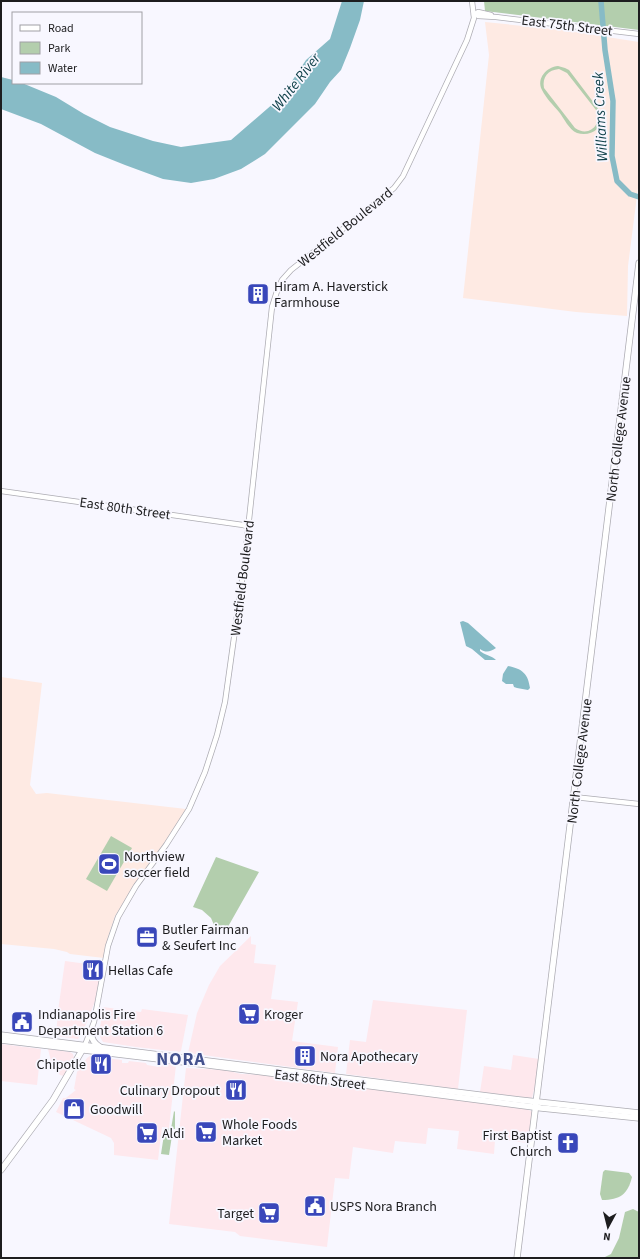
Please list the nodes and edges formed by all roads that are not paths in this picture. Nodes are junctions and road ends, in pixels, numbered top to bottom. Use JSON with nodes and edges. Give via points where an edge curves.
{"nodes":[{"id":1,"x":472,"y":1,"type":"edge"},
{"id":2,"x":475,"y":15,"type":"junction"},
{"id":3,"x":639,"y":34,"type":"edge"},
{"id":4,"x":639,"y":263,"type":"edge"},
{"id":5,"x":1,"y":491,"type":"edge"},
{"id":6,"x":249,"y":527,"type":"junction"},
{"id":7,"x":574,"y":797,"type":"junction"},
{"id":8,"x":639,"y":804,"type":"edge"},
{"id":9,"x":90,"y":1033,"type":"junction"},
{"id":10,"x":1,"y":1035,"type":"edge"},
{"id":11,"x":1,"y":1040,"type":"edge"},
{"id":12,"x":100,"y":1047,"type":"junction"},
{"id":13,"x":84,"y":1048,"type":"junction"},
{"id":14,"x":70,"y":1049,"type":"junction"},
{"id":15,"x":77,"y":1060,"type":"junction"},
{"id":16,"x":536,"y":1105,"type":"junction"},
{"id":17,"x":639,"y":1113,"type":"edge"},
{"id":18,"x":639,"y":1118,"type":"edge"},
{"id":19,"x":1,"y":1170,"type":"edge"},
{"id":20,"x":518,"y":1258,"type":"edge"}],
"edges":[{"from":1,"to":2,"type":"street","name":"Westfield Boulevard"},
{"from":2,"to":3,"type":"street","name":"East 75th Street"},
{"from":2,"to":6,"type":"street","name":"Westfield Boulevard","via":[[465,45],[401,179],[382,198],[291,270],[277,289],[272,308]]},
{"from":4,"to":7,"type":"main road","name":"North College Avenue"},
{"from":5,"to":6,"type":"street","name":"East 80th Street","via":[[208,519]]},
{"from":6,"to":9,"type":"street","name":"Westfield Boulevard","via":[[225,702],[214,746],[185,816],[118,917],[108,946]]},
{"from":7,"to":8,"type":"street"},
{"from":7,"to":16,"type":"main road","name":"North College Avenue"},
{"from":9,"to":12,"type":"main road","via":[[94,1043]]},
{"from":9,"to":13,"type":"street","name":"Westfield Boulevard"},
{"from":10,"to":13,"type":"main road","name":"East 86th Street"},
{"from":11,"to":14,"type":"main road","name":"East 86th Street"},
{"from":12,"to":13,"type":"main road","name":"East 86th Street"},
{"from":12,"to":16,"type":"main road","name":"East 86th Street"},
{"from":13,"to":14,"type":"main road","name":"East 86th Street"},
{"from":13,"to":15,"type":"main road","name":"Westfield Boulevard"},
{"from":13,"to":16,"type":"main road","name":"East 86th Street"},
{"from":14,"to":15,"type":"main road","via":[[76,1054]]},
{"from":15,"to":19,"type":"main road","name":"Westfield Boulevard","via":[[45,1112]]},
{"from":16,"to":17,"type":"main road","name":"East 86th Street"},
{"from":16,"to":18,"type":"main road","name":"East 86th Street"},
{"from":16,"to":20,"type":"main road","name":"North College Avenue"}]}
